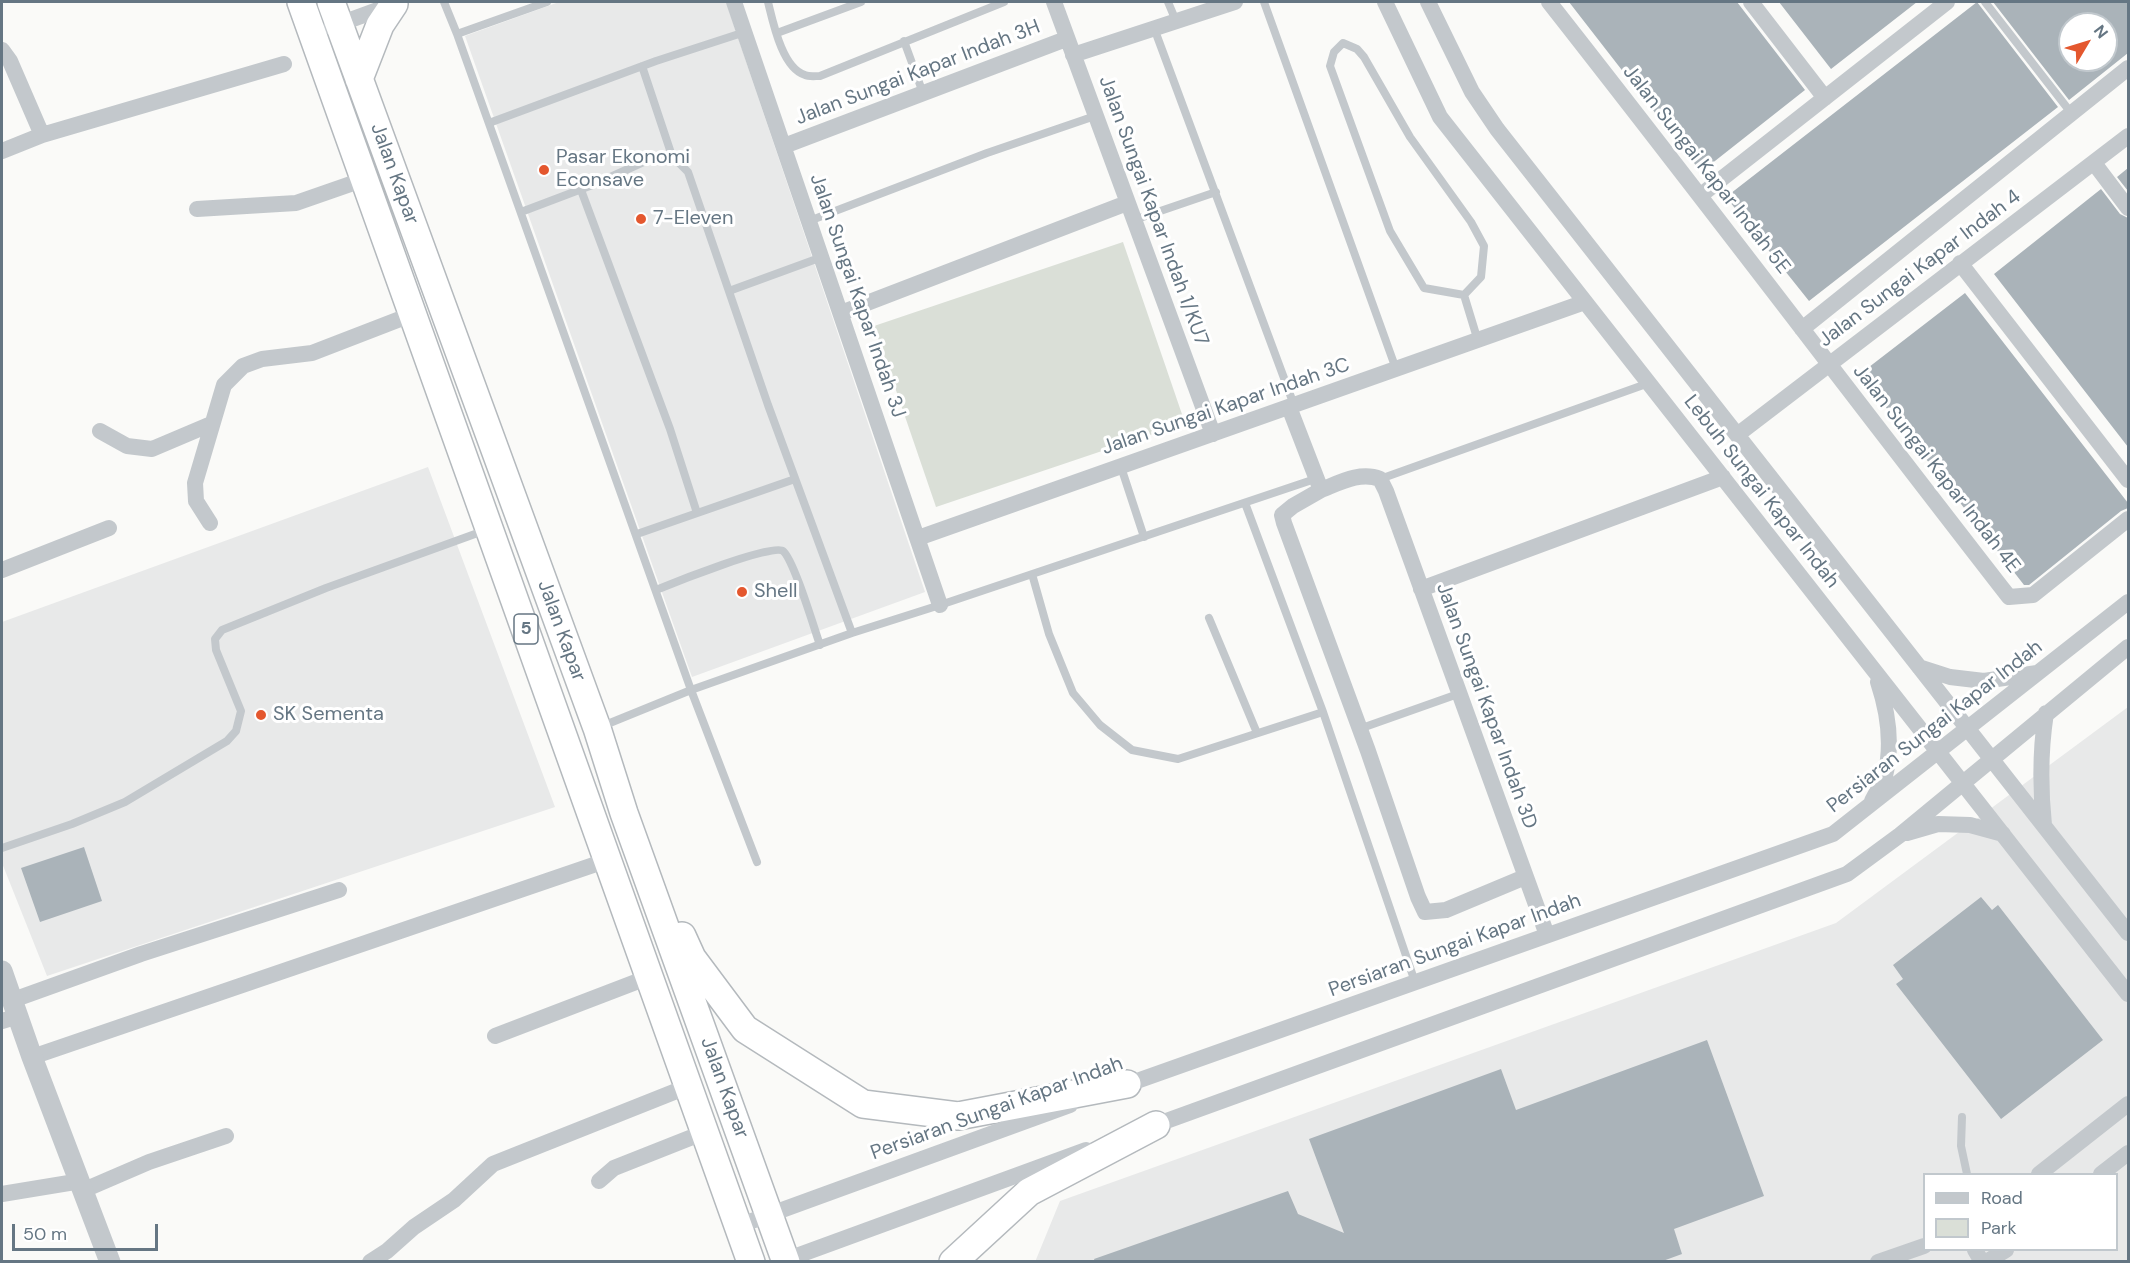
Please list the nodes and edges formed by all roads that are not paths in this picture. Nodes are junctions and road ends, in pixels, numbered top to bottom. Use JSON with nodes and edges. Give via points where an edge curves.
{"nodes":[{"id":1,"x":302,"y":2,"type":"edge"},
{"id":2,"x":444,"y":2,"type":"edge"},
{"id":3,"x":547,"y":2,"type":"edge"},
{"id":4,"x":734,"y":2,"type":"edge"},
{"id":5,"x":768,"y":2,"type":"edge"},
{"id":6,"x":861,"y":2,"type":"edge"},
{"id":7,"x":1004,"y":2,"type":"edge"},
{"id":8,"x":1054,"y":2,"type":"edge"},
{"id":9,"x":1168,"y":2,"type":"edge"},
{"id":10,"x":1235,"y":2,"type":"edge"},
{"id":11,"x":1264,"y":2,"type":"edge"},
{"id":12,"x":1385,"y":2,"type":"edge"},
{"id":13,"x":1428,"y":2,"type":"edge"},
{"id":14,"x":1549,"y":2,"type":"edge"},
{"id":15,"x":1751,"y":2,"type":"edge"},
{"id":16,"x":1947,"y":2,"type":"edge"},
{"id":17,"x":1985,"y":2,"type":"edge"},
{"id":18,"x":397,"y":3,"type":"edge"},
{"id":19,"x":335,"y":13,"type":"edge"},
{"id":20,"x":1176,"y":21,"type":"junction"},
{"id":21,"x":1154,"y":28,"type":"junction"},
{"id":22,"x":745,"y":32,"type":"junction"},
{"id":23,"x":313,"y":33,"type":"junction"},
{"id":24,"x":777,"y":33,"type":"junction"},
{"id":25,"x":458,"y":34,"type":"junction"},
{"id":26,"x":1066,"y":39,"type":"junction"},
{"id":27,"x":904,"y":42,"type":"junction"},
{"id":28,"x":2,"y":50,"type":"edge"},
{"id":29,"x":1073,"y":55,"type":"junction"},
{"id":30,"x":284,"y":64,"type":"dead end"},
{"id":31,"x":642,"y":66,"type":"junction"},
{"id":32,"x":2128,"y":68,"type":"edge"},
{"id":33,"x":359,"y":79,"type":"junction"},
{"id":34,"x":923,"y":93,"type":"junction"},
{"id":35,"x":1825,"y":98,"type":"junction"},
{"id":36,"x":2072,"y":114,"type":"junction"},
{"id":37,"x":1095,"y":116,"type":"junction"},
{"id":38,"x":489,"y":123,"type":"junction"},
{"id":39,"x":42,"y":135,"type":"junction"},
{"id":40,"x":2128,"y":136,"type":"edge"},
{"id":41,"x":784,"y":146,"type":"junction"},
{"id":42,"x":2,"y":151,"type":"edge"},
{"id":43,"x":672,"y":156,"type":"junction"},
{"id":44,"x":2094,"y":163,"type":"junction"},
{"id":45,"x":365,"y":179,"type":"junction"},
{"id":46,"x":581,"y":189,"type":"junction"},
{"id":47,"x":1216,"y":192,"type":"junction"},
{"id":48,"x":1701,"y":195,"type":"junction"},
{"id":49,"x":1127,"y":203,"type":"junction"},
{"id":50,"x":2128,"y":208,"type":"edge"},
{"id":51,"x":197,"y":209,"type":"dead end"},
{"id":52,"x":521,"y":212,"type":"junction"},
{"id":53,"x":1134,"y":220,"type":"junction"},
{"id":54,"x":809,"y":221,"type":"junction"},
{"id":55,"x":822,"y":257,"type":"junction"},
{"id":56,"x":1960,"y":263,"type":"junction"},
{"id":57,"x":729,"y":291,"type":"junction"},
{"id":58,"x":1464,"y":295,"type":"junction"},
{"id":59,"x":1585,"y":302,"type":"junction"},
{"id":60,"x":841,"y":313,"type":"junction"},
{"id":61,"x":413,"y":315,"type":"junction"},
{"id":62,"x":1802,"y":329,"type":"junction"},
{"id":63,"x":1478,"y":341,"type":"junction"},
{"id":64,"x":1828,"y":365,"type":"junction"},
{"id":65,"x":1396,"y":369,"type":"junction"},
{"id":66,"x":1649,"y":383,"type":"junction"},
{"id":67,"x":1292,"y":406,"type":"junction"},
{"id":68,"x":211,"y":424,"type":"junction"},
{"id":69,"x":100,"y":431,"type":"dead end"},
{"id":70,"x":1213,"y":434,"type":"junction"},
{"id":71,"x":1737,"y":435,"type":"junction"},
{"id":72,"x":1121,"y":467,"type":"junction"},
{"id":73,"x":1723,"y":477,"type":"junction"},
{"id":74,"x":795,"y":479,"type":"junction"},
{"id":75,"x":2128,"y":480,"type":"edge"},
{"id":76,"x":1318,"y":484,"type":"junction"},
{"id":77,"x":1383,"y":485,"type":"junction"},
{"id":78,"x":1245,"y":503,"type":"junction"},
{"id":79,"x":697,"y":513,"type":"junction"},
{"id":80,"x":2128,"y":519,"type":"edge"},
{"id":81,"x":210,"y":523,"type":"dead end"},
{"id":82,"x":109,"y":528,"type":"dead end"},
{"id":83,"x":489,"y":528,"type":"junction"},
{"id":84,"x":636,"y":534,"type":"junction"},
{"id":85,"x":1144,"y":537,"type":"junction"},
{"id":86,"x":918,"y":538,"type":"junction"},
{"id":87,"x":2,"y":570,"type":"edge"},
{"id":88,"x":1032,"y":574,"type":"junction"},
{"id":89,"x":1421,"y":589,"type":"junction"},
{"id":90,"x":656,"y":590,"type":"junction"},
{"id":91,"x":2128,"y":602,"type":"edge"},
{"id":92,"x":940,"y":605,"type":"junction"},
{"id":93,"x":1209,"y":618,"type":"dead end"},
{"id":94,"x":852,"y":633,"type":"junction"},
{"id":95,"x":820,"y":645,"type":"junction"},
{"id":96,"x":2128,"y":647,"type":"edge"},
{"id":97,"x":1918,"y":667,"type":"junction"},
{"id":98,"x":1874,"y":669,"type":"junction"},
{"id":99,"x":2039,"y":672,"type":"junction"},
{"id":100,"x":691,"y":690,"type":"junction"},
{"id":101,"x":1458,"y":694,"type":"junction"},
{"id":102,"x":1323,"y":712,"type":"junction"},
{"id":103,"x":2046,"y":712,"type":"junction"},
{"id":104,"x":597,"y":728,"type":"junction"},
{"id":105,"x":1359,"y":729,"type":"junction"},
{"id":106,"x":1967,"y":729,"type":"junction"},
{"id":107,"x":1257,"y":734,"type":"junction"},
{"id":108,"x":1938,"y":752,"type":"junction"},
{"id":109,"x":1991,"y":759,"type":"junction"},
{"id":110,"x":1962,"y":783,"type":"junction"},
{"id":111,"x":1868,"y":807,"type":"junction"},
{"id":112,"x":624,"y":813,"type":"junction"},
{"id":113,"x":2044,"y":825,"type":"junction"},
{"id":114,"x":2003,"y":834,"type":"junction"},
{"id":115,"x":1900,"y":835,"type":"junction"},
{"id":116,"x":2,"y":848,"type":"edge"},
{"id":117,"x":608,"y":860,"type":"junction"},
{"id":118,"x":757,"y":862,"type":"dead end"},
{"id":119,"x":1525,"y":877,"type":"junction"},
{"id":120,"x":339,"y":890,"type":"dead end"},
{"id":121,"x":2128,"y":933,"type":"edge"},
{"id":122,"x":1547,"y":936,"type":"junction"},
{"id":123,"x":2,"y":971,"type":"edge"},
{"id":124,"x":649,"y":977,"type":"junction"},
{"id":125,"x":1415,"y":982,"type":"junction"},
{"id":126,"x":2128,"y":994,"type":"edge"},
{"id":127,"x":11,"y":1012,"type":"edge"},
{"id":128,"x":495,"y":1036,"type":"dead end"},
{"id":129,"x":32,"y":1057,"type":"junction"},
{"id":130,"x":1127,"y":1084,"type":"junction"},
{"id":131,"x":689,"y":1086,"type":"junction"},
{"id":132,"x":2128,"y":1104,"type":"edge"},
{"id":133,"x":1962,"y":1117,"type":"dead end"},
{"id":134,"x":1156,"y":1125,"type":"junction"},
{"id":135,"x":705,"y":1132,"type":"junction"},
{"id":136,"x":226,"y":1136,"type":"dead end"},
{"id":137,"x":2128,"y":1153,"type":"edge"},
{"id":138,"x":1967,"y":1173,"type":"edge"},
{"id":139,"x":2040,"y":1173,"type":"edge"},
{"id":140,"x":2102,"y":1173,"type":"edge"},
{"id":141,"x":599,"y":1181,"type":"dead end"},
{"id":142,"x":82,"y":1186,"type":"junction"},
{"id":143,"x":2,"y":1194,"type":"edge"},
{"id":144,"x":770,"y":1215,"type":"junction"},
{"id":145,"x":738,"y":1226,"type":"junction"},
{"id":146,"x":1923,"y":1246,"type":"edge"},
{"id":147,"x":2004,"y":1251,"type":"edge"},
{"id":148,"x":784,"y":1261,"type":"edge"},
{"id":149,"x":110,"y":1262,"type":"edge"},
{"id":150,"x":370,"y":1262,"type":"edge"},
{"id":151,"x":751,"y":1262,"type":"edge"},
{"id":152,"x":953,"y":1262,"type":"edge"},
{"id":153,"x":1878,"y":1262,"type":"edge"},
{"id":154,"x":1984,"y":1262,"type":"edge"}],
"edges":[{"from":1,"to":23,"type":"highway","name":"Jalan Kapar","number":"5"},
{"from":2,"to":25,"type":"lane"},
{"from":3,"to":25,"type":"lane"},
{"from":4,"to":22,"type":"street","name":"Jalan Sungai Kapar Indah 3J"},
{"from":5,"to":24,"type":"lane"},
{"from":6,"to":24,"type":"lane"},
{"from":7,"to":27,"type":"lane"},
{"from":8,"to":26,"type":"street","name":"Jalan Sungai Kapar Indah 1/KU7"},
{"from":9,"to":20,"type":"lane"},
{"from":10,"to":20,"type":"street"},
{"from":11,"to":65,"type":"lane"},
{"from":12,"to":59,"type":"street","name":"Lebuh Sungai Kapar Indah","via":[[1440,117]]},
{"from":13,"to":71,"type":"street","name":"Lebuh Sungai Kapar Indah","via":[[1472,92],[1497,129]]},
{"from":14,"to":48,"type":"street","name":"Jalan Sungai Kapar Indah 5E"},
{"from":15,"to":35,"type":"street"},
{"from":16,"to":35,"type":"street"},
{"from":17,"to":36,"type":"lane"},
{"from":18,"to":19,"type":"street"},
{"from":18,"to":33,"type":"highway","via":[[380,25]]},
{"from":19,"to":23,"type":"street"},
{"from":19,"to":33,"type":"highway","name":"Jalan Kapar","number":"5"},
{"from":20,"to":21,"type":"street"},
{"from":21,"to":29,"type":"street"},
{"from":21,"to":47,"type":"lane"},
{"from":22,"to":31,"type":"lane"},
{"from":22,"to":41,"type":"street","name":"Jalan Sungai Kapar Indah 3J"},
{"from":23,"to":45,"type":"highway","name":"Jalan Kapar","number":"5"},
{"from":24,"to":27,"type":"lane","via":[[788,62],[804,75],[820,76]]},
{"from":25,"to":38,"type":"lane"},
{"from":26,"to":29,"type":"street","name":"Jalan Sungai Kapar Indah 1/KU7"},
{"from":26,"to":34,"type":"street","name":"Jalan Sungai Kapar Indah 3H"},
{"from":27,"to":34,"type":"lane"},
{"from":28,"to":39,"type":"street"},
{"from":29,"to":37,"type":"street","name":"Jalan Sungai Kapar Indah 1/KU7"},
{"from":30,"to":39,"type":"street"},
{"from":31,"to":38,"type":"lane"},
{"from":31,"to":43,"type":"lane"},
{"from":32,"to":36,"type":"street","name":"Jalan Sungai Kapar Indah 4"},
{"from":33,"to":104,"type":"highway","name":"Jalan Kapar","number":"5"},
{"from":34,"to":41,"type":"street","name":"Jalan Sungai Kapar Indah 3H"},
{"from":35,"to":48,"type":"street"},
{"from":36,"to":62,"type":"street","name":"Jalan Sungai Kapar Indah 4"},
{"from":37,"to":49,"type":"street","name":"Jalan Sungai Kapar Indah 1/KU7"},
{"from":37,"to":54,"type":"lane"},
{"from":38,"to":52,"type":"lane"},
{"from":39,"to":42,"type":"street"},
{"from":40,"to":44,"type":"street","name":"Jalan Sungai Kapar Indah 4"},
{"from":41,"to":54,"type":"street","name":"Jalan Sungai Kapar Indah 3J"},
{"from":43,"to":46,"type":"lane","via":[[648,160]]},
{"from":43,"to":57,"type":"lane","via":[[688,172]]},
{"from":44,"to":50,"type":"street"},
{"from":44,"to":56,"type":"street","name":"Jalan Sungai Kapar Indah 4"},
{"from":45,"to":51,"type":"street","via":[[296,203]]},
{"from":45,"to":61,"type":"highway","name":"Jalan Kapar","number":"5"},
{"from":46,"to":52,"type":"lane"},
{"from":46,"to":79,"type":"lane"},
{"from":47,"to":53,"type":"lane"},
{"from":47,"to":67,"type":"lane"},
{"from":48,"to":62,"type":"street","name":"Jalan Sungai Kapar Indah 5E"},
{"from":49,"to":53,"type":"street","name":"Jalan Sungai Kapar Indah 1/KU7"},
{"from":49,"to":60,"type":"street"},
{"from":52,"to":84,"type":"lane"},
{"from":53,"to":70,"type":"street","name":"Jalan Sungai Kapar Indah 1/KU7"},
{"from":54,"to":55,"type":"street","name":"Jalan Sungai Kapar Indah 3J"},
{"from":55,"to":57,"type":"lane"},
{"from":55,"to":60,"type":"street","name":"Jalan Sungai Kapar Indah 3J"},
{"from":56,"to":64,"type":"street","name":"Jalan Sungai Kapar Indah 4"},
{"from":56,"to":75,"type":"street"},
{"from":57,"to":74,"type":"lane"},
{"from":58,"to":58,"type":"lane","via":[[1481,277],[1484,246],[1410,137],[1364,57],[1343,43],[1334,52],[1330,66],[1390,231],[1424,288]]},
{"from":58,"to":63,"type":"lane"},
{"from":59,"to":63,"type":"street","name":"Jalan Sungai Kapar Indah 3C"},
{"from":59,"to":66,"type":"street","name":"Lebuh Sungai Kapar Indah"},
{"from":60,"to":86,"type":"street","name":"Jalan Sungai Kapar Indah 3J"},
{"from":61,"to":68,"type":"street","via":[[312,353],[262,359],[243,366],[224,385]]},
{"from":61,"to":83,"type":"highway","name":"Jalan Kapar","number":"5"},
{"from":62,"to":64,"type":"street","name":"Jalan Sungai Kapar Indah 5E"},
{"from":63,"to":65,"type":"street","name":"Jalan Sungai Kapar Indah 3C"},
{"from":64,"to":71,"type":"street","name":"Jalan Sungai Kapar Indah 4"},
{"from":64,"to":80,"type":"street","name":"Jalan Sungai Kapar Indah 4E","via":[[2009,597],[2033,595]]},
{"from":65,"to":67,"type":"street","name":"Jalan Sungai Kapar Indah 3C"},
{"from":66,"to":73,"type":"street","name":"Lebuh Sungai Kapar Indah"},
{"from":66,"to":77,"type":"lane"},
{"from":67,"to":70,"type":"street","name":"Jalan Sungai Kapar Indah 3C"},
{"from":67,"to":76,"type":"street"},
{"from":68,"to":69,"type":"street","via":[[152,449],[127,446]]},
{"from":68,"to":81,"type":"street","via":[[195,483],[196,501]]},
{"from":70,"to":72,"type":"street","name":"Jalan Sungai Kapar Indah 3C"},
{"from":71,"to":97,"type":"street","name":"Lebuh Sungai Kapar Indah"},
{"from":72,"to":85,"type":"lane"},
{"from":72,"to":86,"type":"street","name":"Jalan Sungai Kapar Indah 3C"},
{"from":73,"to":89,"type":"street"},
{"from":73,"to":98,"type":"street","name":"Lebuh Sungai Kapar Indah"},
{"from":74,"to":79,"type":"lane"},
{"from":74,"to":94,"type":"lane"},
{"from":76,"to":77,"type":"street","via":[[1373,476]]},
{"from":76,"to":78,"type":"lane"},
{"from":76,"to":105,"type":"street","via":[[1282,515]]},
{"from":77,"to":89,"type":"street","name":"Jalan Sungai Kapar Indah 3D"},
{"from":78,"to":85,"type":"lane"},
{"from":78,"to":102,"type":"lane"},
{"from":79,"to":84,"type":"lane"},
{"from":82,"to":87,"type":"street"},
{"from":83,"to":116,"type":"lane","via":[[222,630],[215,639],[216,650],[242,711],[237,731],[227,741],[125,802]]},
{"from":83,"to":117,"type":"highway","name":"Jalan Kapar","number":"5"},
{"from":84,"to":90,"type":"lane"},
{"from":85,"to":88,"type":"lane"},
{"from":86,"to":92,"type":"street","name":"Jalan Sungai Kapar Indah 3J"},
{"from":88,"to":92,"type":"lane"},
{"from":88,"to":107,"type":"lane","via":[[1049,634],[1074,693],[1100,725],[1132,750],[1178,759]]},
{"from":89,"to":101,"type":"street","name":"Jalan Sungai Kapar Indah 3D"},
{"from":90,"to":95,"type":"lane","via":[[779,549],[785,553],[800,587]]},
{"from":90,"to":100,"type":"lane"},
{"from":91,"to":99,"type":"street","name":"Persiaran Sungai Kapar Indah"},
{"from":92,"to":94,"type":"lane"},
{"from":93,"to":107,"type":"lane"},
{"from":94,"to":95,"type":"lane"},
{"from":95,"to":100,"type":"lane"},
{"from":96,"to":103,"type":"street"},
{"from":97,"to":99,"type":"street","via":[[1950,677],[1984,681]]},
{"from":97,"to":106,"type":"street","name":"Lebuh Sungai Kapar Indah"},
{"from":98,"to":108,"type":"street","name":"Lebuh Sungai Kapar Indah"},
{"from":98,"to":111,"type":"street","via":[[1887,710],[1889,743],[1884,777]]},
{"from":99,"to":106,"type":"street","name":"Persiaran Sungai Kapar Indah"},
{"from":100,"to":104,"type":"lane"},
{"from":100,"to":118,"type":"lane"},
{"from":101,"to":105,"type":"lane"},
{"from":101,"to":119,"type":"street","name":"Jalan Sungai Kapar Indah 3D"},
{"from":102,"to":107,"type":"lane"},
{"from":102,"to":125,"type":"lane"},
{"from":103,"to":109,"type":"street"},
{"from":103,"to":113,"type":"street","via":[[2040,790]]},
{"from":104,"to":112,"type":"highway","name":"Jalan Kapar","number":"5"},
{"from":105,"to":119,"type":"street","via":[[1425,912],[1446,910]]},
{"from":106,"to":108,"type":"street","name":"Persiaran Sungai Kapar Indah"},
{"from":106,"to":109,"type":"street","name":"Lebuh Sungai Kapar Indah"},
{"from":108,"to":110,"type":"street","name":"Lebuh Sungai Kapar Indah"},
{"from":108,"to":111,"type":"street","name":"Persiaran Sungai Kapar Indah"},
{"from":109,"to":110,"type":"street"},
{"from":109,"to":113,"type":"street","name":"Lebuh Sungai Kapar Indah"},
{"from":110,"to":114,"type":"street","name":"Lebuh Sungai Kapar Indah"},
{"from":110,"to":115,"type":"street"},
{"from":111,"to":122,"type":"street","name":"Persiaran Sungai Kapar Indah","via":[[1833,834]]},
{"from":112,"to":130,"type":"highway","via":[[692,958],[745,1029],[863,1104],[958,1116]]},
{"from":112,"to":144,"type":"highway","name":"Jalan Kapar","number":"5"},
{"from":113,"to":121,"type":"street","name":"Lebuh Sungai Kapar Indah"},
{"from":114,"to":115,"type":"street","via":[[1970,825],[1938,824]]},
{"from":114,"to":126,"type":"street","name":"Lebuh Sungai Kapar Indah"},
{"from":115,"to":134,"type":"street","via":[[1847,874]]},
{"from":117,"to":124,"type":"highway","name":"Jalan Kapar","number":"5"},
{"from":117,"to":129,"type":"street"},
{"from":119,"to":122,"type":"street","name":"Jalan Sungai Kapar Indah 3D"},
{"from":120,"to":127,"type":"street","via":[[141,954]]},
{"from":122,"to":125,"type":"street","name":"Persiaran Sungai Kapar Indah"},
{"from":123,"to":127,"type":"street"},
{"from":124,"to":128,"type":"street"},
{"from":124,"to":131,"type":"highway","name":"Jalan Kapar","number":"5"},
{"from":125,"to":130,"type":"street","name":"Persiaran Sungai Kapar Indah"},
{"from":127,"to":129,"type":"street"},
{"from":129,"to":142,"type":"street"},
{"from":130,"to":144,"type":"street","name":"Persiaran Sungai Kapar Indah"},
{"from":131,"to":135,"type":"highway","name":"Jalan Kapar","number":"5"},
{"from":131,"to":150,"type":"street","via":[[493,1164],[454,1200]]},
{"from":132,"to":139,"type":"street"},
{"from":133,"to":138,"type":"lane","via":[[1961,1146]]},
{"from":134,"to":148,"type":"street"},
{"from":134,"to":152,"type":"highway","via":[[1029,1192]]},
{"from":135,"to":141,"type":"street","via":[[614,1168]]},
{"from":135,"to":145,"type":"highway","name":"Jalan Kapar","number":"5"},
{"from":136,"to":142,"type":"street"},
{"from":137,"to":140,"type":"street"},
{"from":142,"to":143,"type":"street"},
{"from":142,"to":149,"type":"street"},
{"from":144,"to":145,"type":"street","name":"Persiaran Sungai Kapar Indah"},
{"from":144,"to":148,"type":"highway","name":"Jalan Kapar","number":"5"},
{"from":145,"to":151,"type":"highway","name":"Jalan Kapar","number":"5"},
{"from":146,"to":153,"type":"street"},
{"from":147,"to":154,"type":"street"}]}
